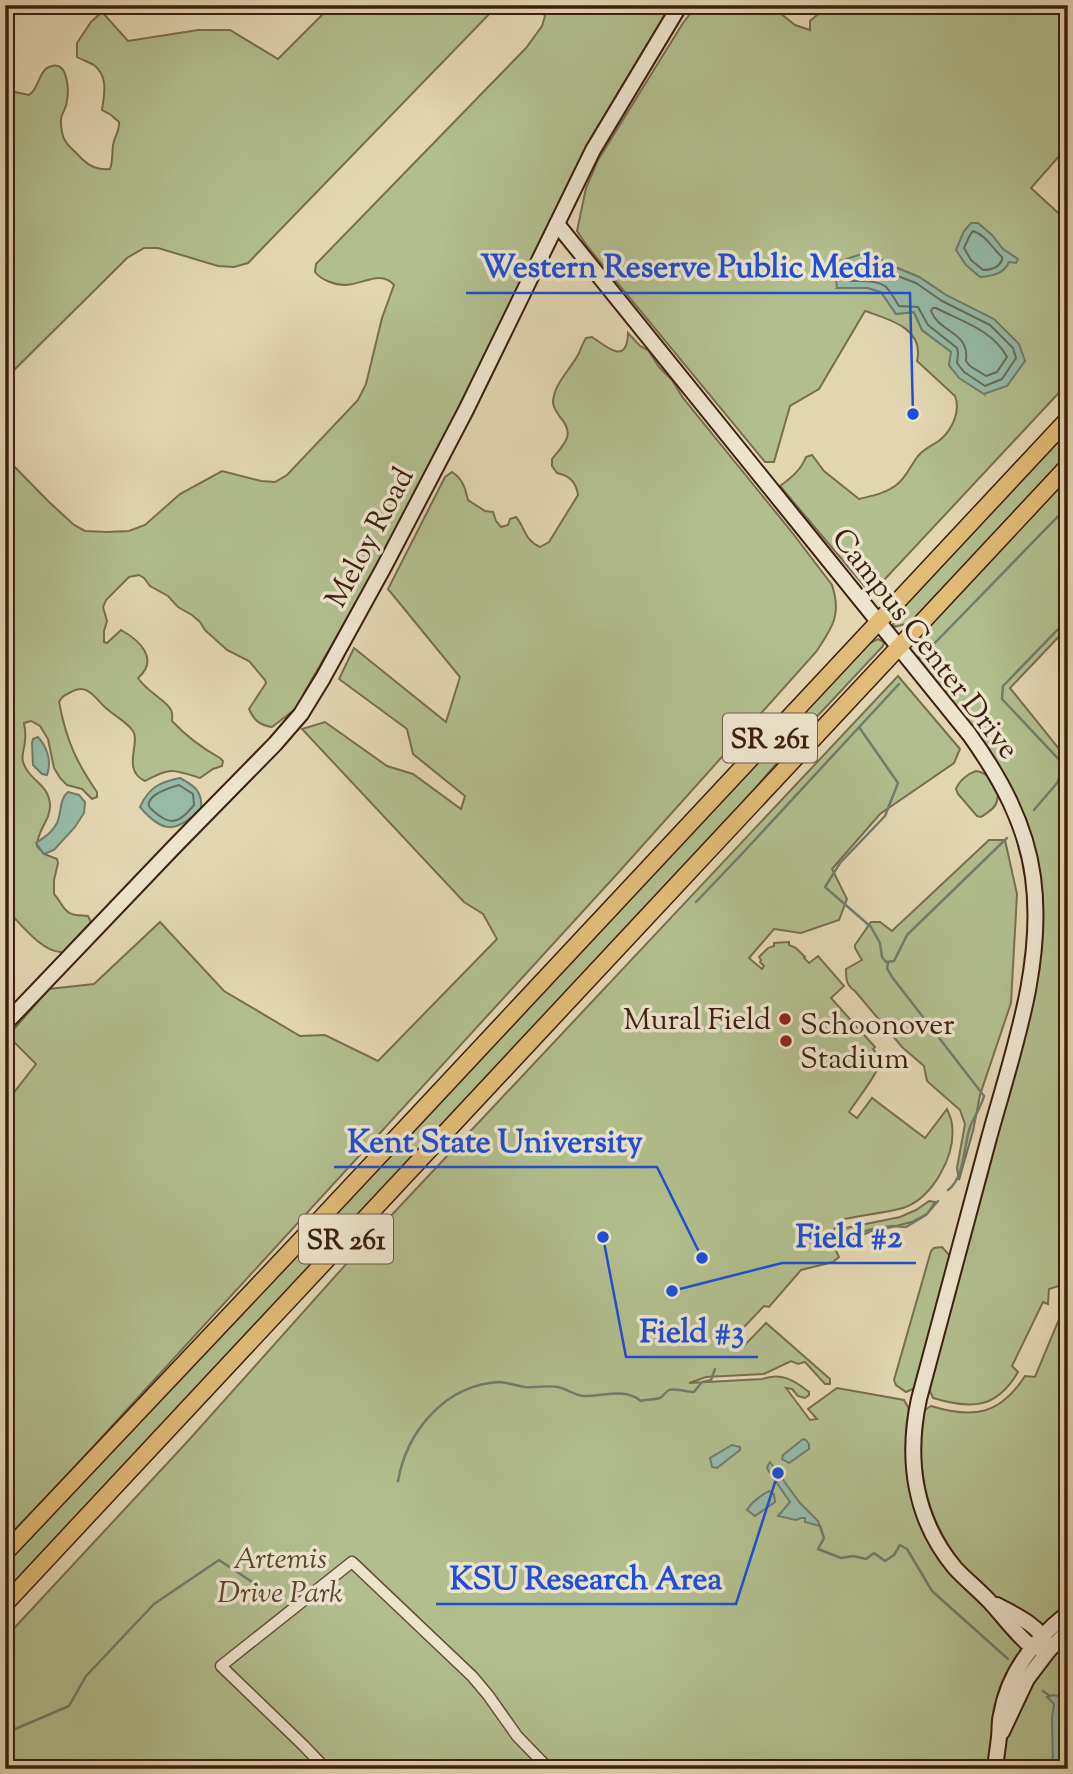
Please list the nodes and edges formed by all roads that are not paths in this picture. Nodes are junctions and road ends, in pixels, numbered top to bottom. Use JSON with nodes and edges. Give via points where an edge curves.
{"nodes":[{"id":1,"x":680,"y":5,"type":"edge"},
{"id":2,"x":557,"y":224,"type":"junction"},
{"id":3,"x":1068,"y":419,"type":"edge"},
{"id":4,"x":1068,"y":466,"type":"edge"},
{"id":5,"x":878,"y":621,"type":"junction"},
{"id":6,"x":899,"y":646,"type":"junction"},
{"id":7,"x":5,"y":1024,"type":"edge"},
{"id":8,"x":5,"y":1553,"type":"edge"},
{"id":9,"x":989,"y":1601,"type":"junction"},
{"id":10,"x":5,"y":1604,"type":"edge"},
{"id":11,"x":1068,"y":1614,"type":"edge"},
{"id":12,"x":1068,"y":1631,"type":"edge"},
{"id":13,"x":1043,"y":1635,"type":"junction"},
{"id":14,"x":1032,"y":1647,"type":"junction"},
{"id":15,"x":1049,"y":1650,"type":"junction"},
{"id":16,"x":999,"y":1736,"type":"junction"},
{"id":17,"x":326,"y":1769,"type":"edge"},
{"id":18,"x":549,"y":1769,"type":"edge"},
{"id":19,"x":995,"y":1769,"type":"edge"}],
"edges":[{"from":1,"to":2,"type":"street","name":"Meloy Road","via":[[593,150]]},
{"from":2,"to":5,"type":"street","name":"Campus Center Drive"},
{"from":2,"to":7,"type":"street","name":"Meloy Road","via":[[437,467],[301,714]]},
{"from":3,"to":5,"type":"main road","number":"SR 261"},
{"from":4,"to":6,"type":"main road","number":"SR 261"},
{"from":5,"to":6,"type":"street","name":"Campus Center Drive"},
{"from":5,"to":8,"type":"main road","number":"SR 261"},
{"from":6,"to":9,"type":"street","name":"Campus Center Drive","via":[[999,780],[1024,835],[1035,895],[1036,929],[1026,996],[914,1422],[914,1477],[924,1511],[953,1565]]},
{"from":6,"to":10,"type":"main road","number":"SR 261"},
{"from":9,"to":13,"type":"street","name":"Campus Center Drive"},
{"from":9,"to":14,"type":"street","name":"Campus Center Drive"},
{"from":11,"to":13,"type":"street"},
{"from":12,"to":15,"type":"street"},
{"from":13,"to":14,"type":"street"},
{"from":13,"to":15,"type":"street"},
{"from":14,"to":15,"type":"street"},
{"from":14,"to":16,"type":"street","via":[[1007,1691]]},
{"from":15,"to":16,"type":"street","via":[[1027,1679]]},
{"from":16,"to":19,"type":"street"},
{"from":17,"to":18,"type":"street","via":[[221,1667],[352,1562],[472,1676],[517,1736]]}]}
